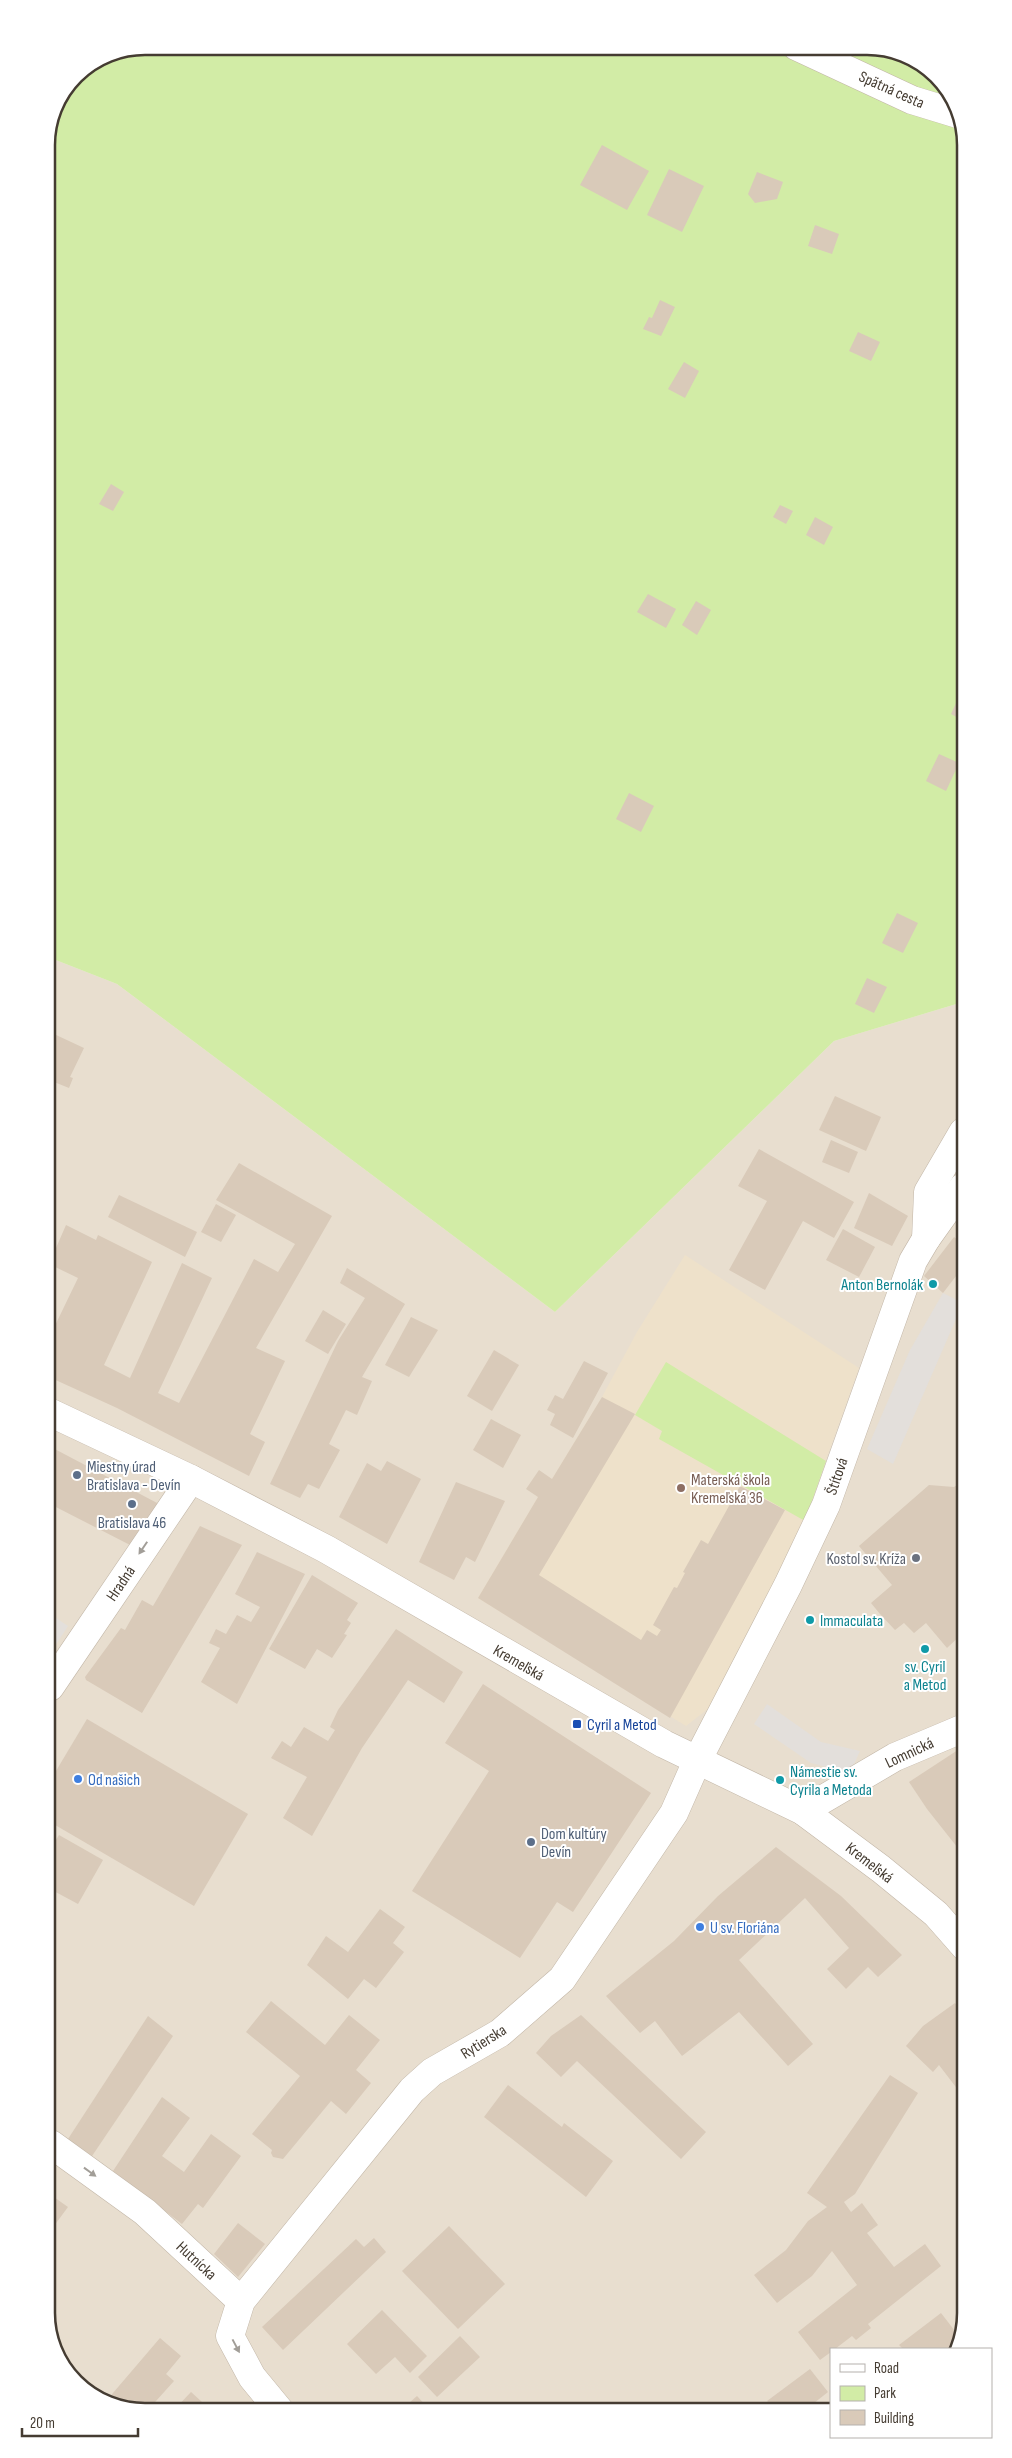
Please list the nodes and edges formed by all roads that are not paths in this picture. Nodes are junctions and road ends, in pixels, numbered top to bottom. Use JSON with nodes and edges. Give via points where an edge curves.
{"nodes":[{"id":1,"x":815,"y":55,"type":"edge"},
{"id":2,"x":951,"y":113,"type":"edge"},
{"id":3,"x":957,"y":1142,"type":"edge"},
{"id":4,"x":957,"y":1195,"type":"edge"},
{"id":5,"x":926,"y":1239,"type":"junction"},
{"id":6,"x":55,"y":1415,"type":"edge"},
{"id":7,"x":191,"y":1479,"type":"junction"},
{"id":8,"x":55,"y":1680,"type":"edge"},
{"id":9,"x":957,"y":1731,"type":"edge"},
{"id":10,"x":697,"y":1761,"type":"junction"},
{"id":11,"x":802,"y":1811,"type":"junction"},
{"id":12,"x":957,"y":1938,"type":"edge"},
{"id":13,"x":55,"y":2147,"type":"edge"},
{"id":14,"x":241,"y":2300,"type":"junction"},
{"id":15,"x":273,"y":2403,"type":"edge"}],
"edges":[{"from":1,"to":2,"type":"street","name":"Spätná cesta","via":[[912,100]]},
{"from":3,"to":5,"type":"street","via":[[928,1192]]},
{"from":4,"to":5,"type":"street","name":"Štítová"},
{"from":5,"to":10,"type":"street","name":"Štítová","via":[[913,1261],[892,1315],[826,1505]]},
{"from":6,"to":7,"type":"street","name":"Kremeľská"},
{"from":7,"to":8,"type":"street","name":"Hradná","one_way":true},
{"from":7,"to":10,"type":"street","name":"Kremeľská","via":[[326,1549],[586,1701]]},
{"from":9,"to":11,"type":"street","name":"Lomnická","via":[[895,1757]]},
{"from":10,"to":11,"type":"street","name":"Kremeľská"},
{"from":10,"to":14,"type":"street","name":"Rytierska","via":[[674,1813],[562,1979],[500,2033],[432,2072],[412,2090]]},
{"from":11,"to":12,"type":"street","name":"Kremeľská","via":[[936,1914]]},
{"from":13,"to":14,"type":"street","name":"Hutnícka","one_way":true,"via":[[146,2212]]},
{"from":14,"to":15,"type":"street","one_way":true,"via":[[230,2336],[252,2377]]}]}
